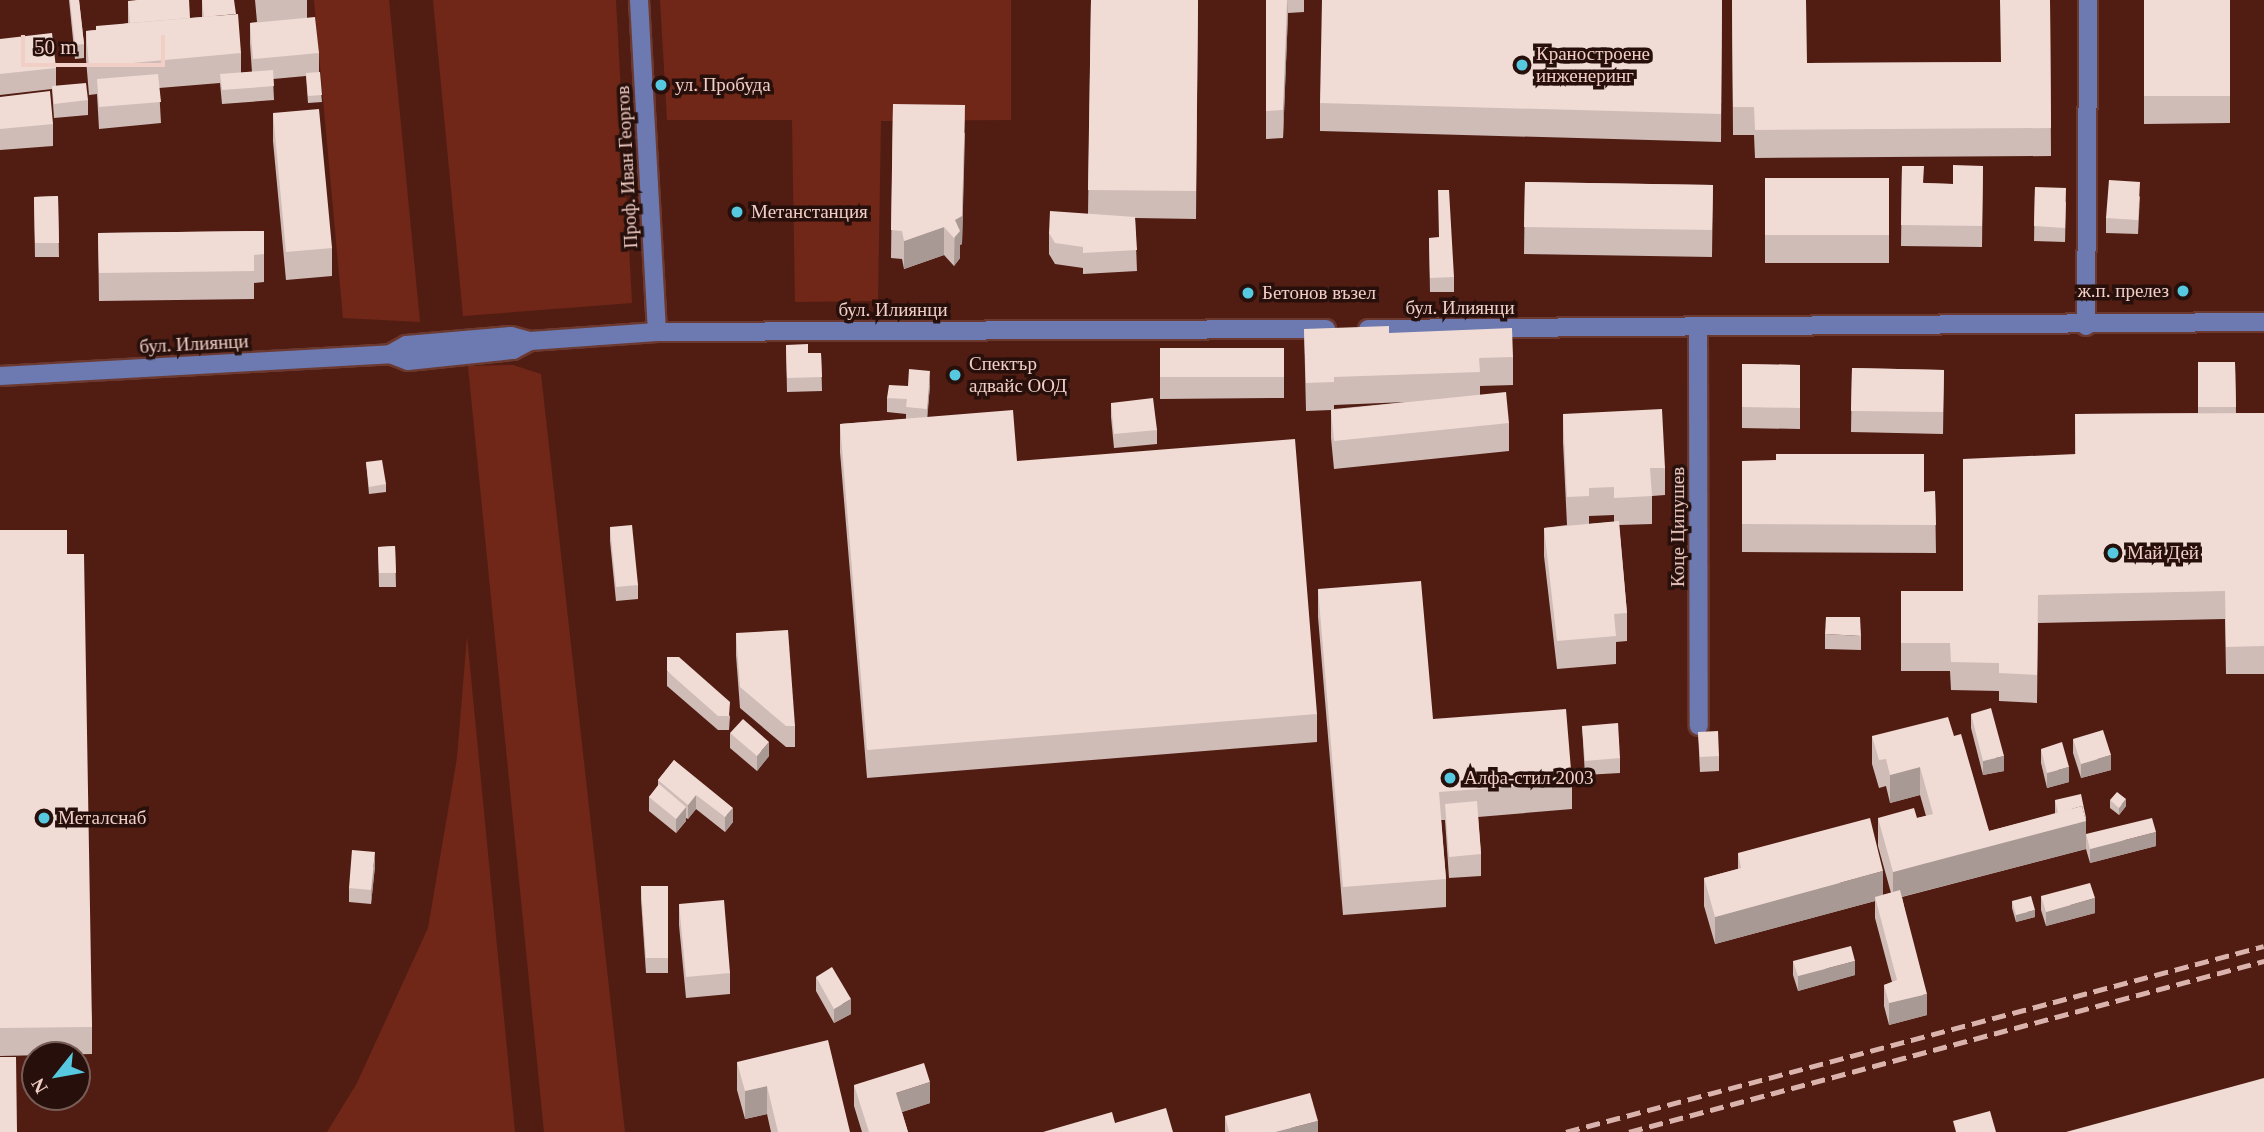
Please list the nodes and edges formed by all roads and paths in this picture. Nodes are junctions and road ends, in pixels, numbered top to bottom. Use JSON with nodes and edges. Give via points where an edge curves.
{"nodes":[{"id":1,"x":639,"y":0,"type":"edge"},
{"id":2,"x":2088,"y":0,"type":"edge"},
{"id":3,"x":2264,"y":322,"type":"edge"},
{"id":4,"x":2086,"y":326,"type":"junction"},
{"id":5,"x":1698,"y":328,"type":"junction"},
{"id":6,"x":657,"y":332,"type":"junction"},
{"id":7,"x":0,"y":376,"type":"edge"},
{"id":8,"x":1699,"y":726,"type":"dead end"}],
"edges":[{"from":1,"to":6,"type":"street","name":"Проф. Иван Георгов"},
{"from":2,"to":4,"type":"street"},
{"from":3,"to":4,"type":"street","name":"бул. Илиянци"},
{"from":4,"to":5,"type":"street","name":"бул. Илиянци"},
{"from":5,"to":6,"type":"street","name":"бул. Илиянци"},
{"from":5,"to":8,"type":"street","name":"Коце Ципушев"},
{"from":6,"to":7,"type":"street","name":"бул. Илиянци","via":[[530,341],[511,336],[405,345],[390,354]]}]}
